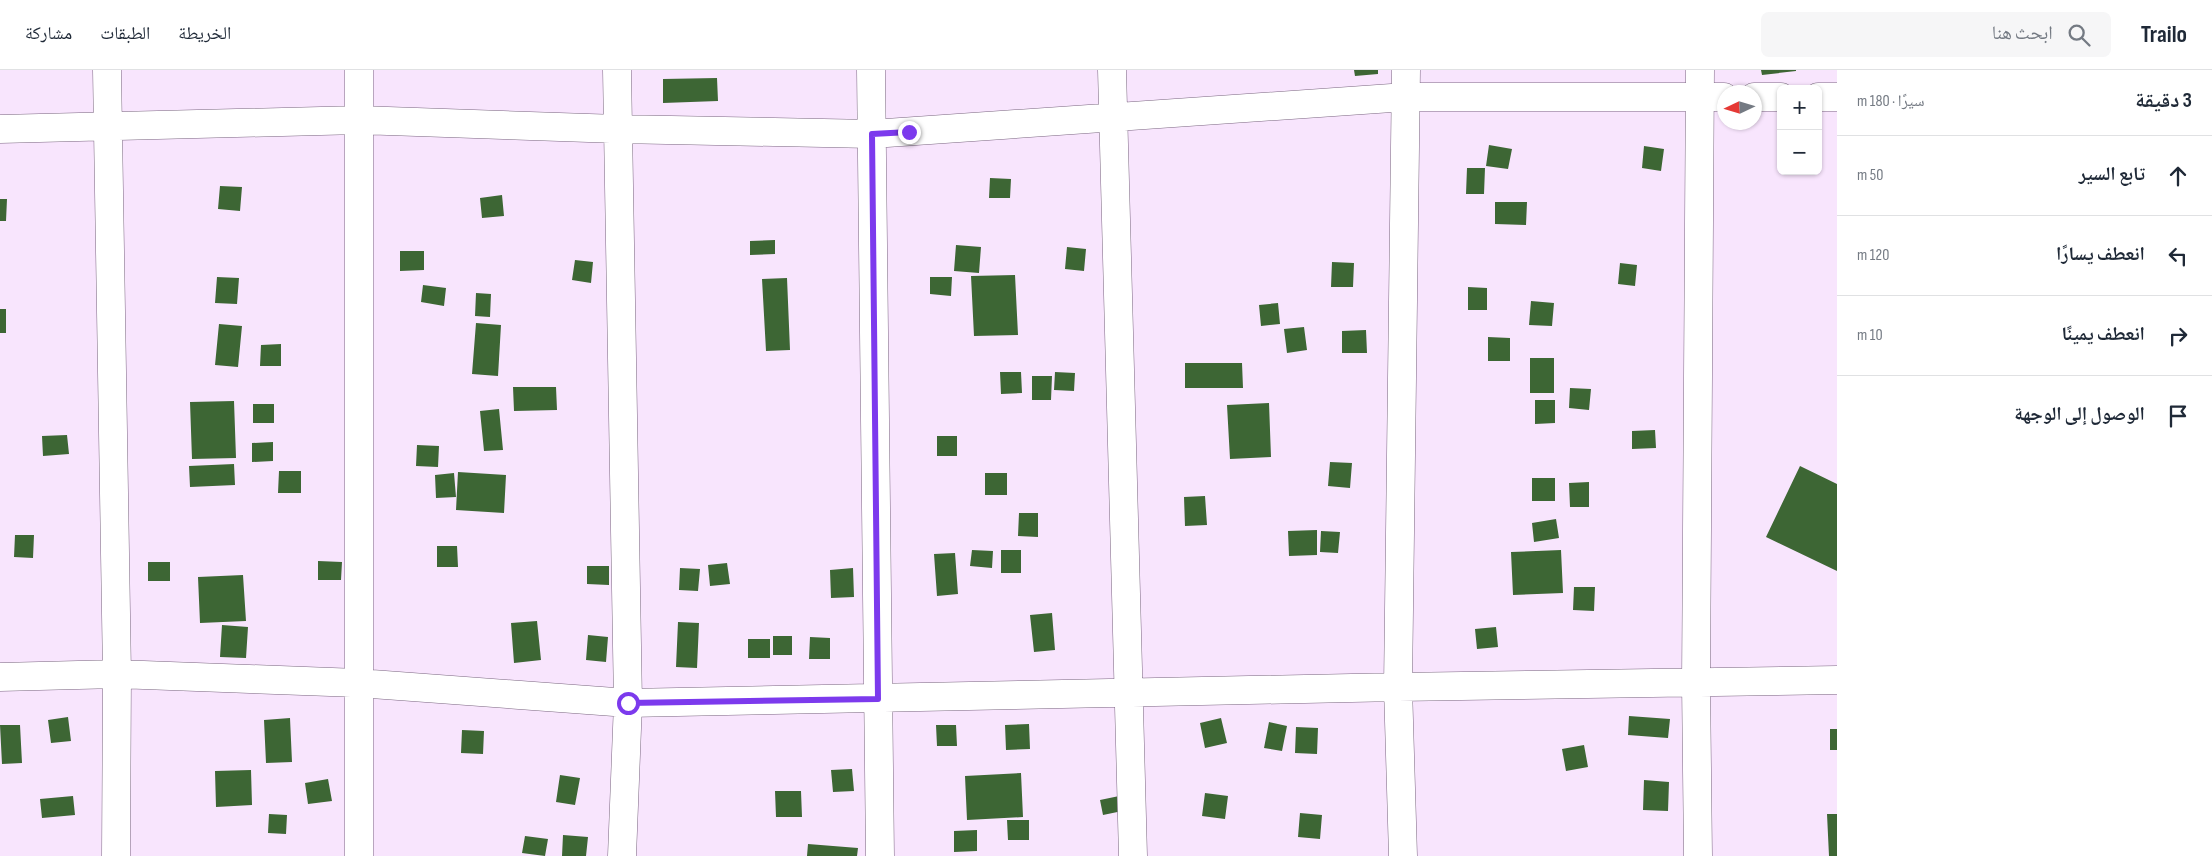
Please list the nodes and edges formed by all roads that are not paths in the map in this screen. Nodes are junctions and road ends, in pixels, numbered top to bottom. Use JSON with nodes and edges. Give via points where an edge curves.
{"nodes":[{"id":1,"x":107,"y":70,"type":"edge"},
{"id":2,"x":359,"y":70,"type":"edge"},
{"id":3,"x":617,"y":70,"type":"edge"},
{"id":4,"x":871,"y":70,"type":"edge"},
{"id":5,"x":1112,"y":70,"type":"edge"},
{"id":6,"x":1406,"y":70,"type":"edge"},
{"id":7,"x":1700,"y":70,"type":"edge"},
{"id":8,"x":1712,"y":97,"type":"edge"},
{"id":9,"x":1762,"y":97,"type":"edge"},
{"id":10,"x":1777,"y":97,"type":"edge"},
{"id":11,"x":1822,"y":97,"type":"edge"},
{"id":12,"x":1837,"y":97,"type":"edge"},
{"id":13,"x":1406,"y":98,"type":"junction"},
{"id":14,"x":1112,"y":118,"type":"junction"},
{"id":15,"x":359,"y":120,"type":"junction"},
{"id":16,"x":109,"y":127,"type":"junction"},
{"id":17,"x":0,"y":129,"type":"edge"},
{"id":18,"x":618,"y":129,"type":"junction"},
{"id":19,"x":872,"y":134,"type":"junction"},
{"id":20,"x":117,"y":674,"type":"junction"},
{"id":21,"x":0,"y":677,"type":"edge"},
{"id":22,"x":1837,"y":680,"type":"edge"},
{"id":23,"x":358,"y":682,"type":"junction"},
{"id":24,"x":1696,"y":683,"type":"junction"},
{"id":25,"x":1398,"y":687,"type":"junction"},
{"id":26,"x":1127,"y":693,"type":"junction"},
{"id":27,"x":878,"y":699,"type":"junction"},
{"id":28,"x":628,"y":703,"type":"junction"},
{"id":29,"x":116,"y":856,"type":"edge"},
{"id":30,"x":359,"y":856,"type":"edge"},
{"id":31,"x":622,"y":856,"type":"edge"},
{"id":32,"x":880,"y":856,"type":"edge"},
{"id":33,"x":1133,"y":856,"type":"edge"},
{"id":34,"x":1403,"y":856,"type":"edge"},
{"id":35,"x":1698,"y":856,"type":"edge"}],
"edges":[{"from":1,"to":16,"type":"street"},
{"from":2,"to":15,"type":"street"},
{"from":3,"to":18,"type":"street"},
{"from":4,"to":19,"type":"street"},
{"from":5,"to":14,"type":"street"},
{"from":6,"to":13,"type":"street"},
{"from":7,"to":8,"type":"street"},
{"from":8,"to":13,"type":"street"},
{"from":8,"to":24,"type":"street"},
{"from":9,"to":10,"type":"street"},
{"from":11,"to":12,"type":"street"},
{"from":13,"to":14,"type":"street"},
{"from":13,"to":25,"type":"street"},
{"from":14,"to":19,"type":"street"},
{"from":14,"to":26,"type":"street"},
{"from":15,"to":16,"type":"street"},
{"from":15,"to":18,"type":"street"},
{"from":15,"to":23,"type":"street"},
{"from":16,"to":17,"type":"street"},
{"from":16,"to":20,"type":"street"},
{"from":18,"to":19,"type":"street"},
{"from":18,"to":28,"type":"street"},
{"from":19,"to":27,"type":"street"},
{"from":20,"to":21,"type":"street"},
{"from":20,"to":23,"type":"street"},
{"from":20,"to":29,"type":"street"},
{"from":22,"to":24,"type":"street"},
{"from":23,"to":28,"type":"street"},
{"from":23,"to":30,"type":"street"},
{"from":24,"to":25,"type":"street"},
{"from":24,"to":35,"type":"street"},
{"from":25,"to":26,"type":"street"},
{"from":25,"to":34,"type":"street"},
{"from":26,"to":27,"type":"street"},
{"from":26,"to":33,"type":"street"},
{"from":27,"to":28,"type":"street"},
{"from":27,"to":32,"type":"street"},
{"from":28,"to":31,"type":"street"}]}
